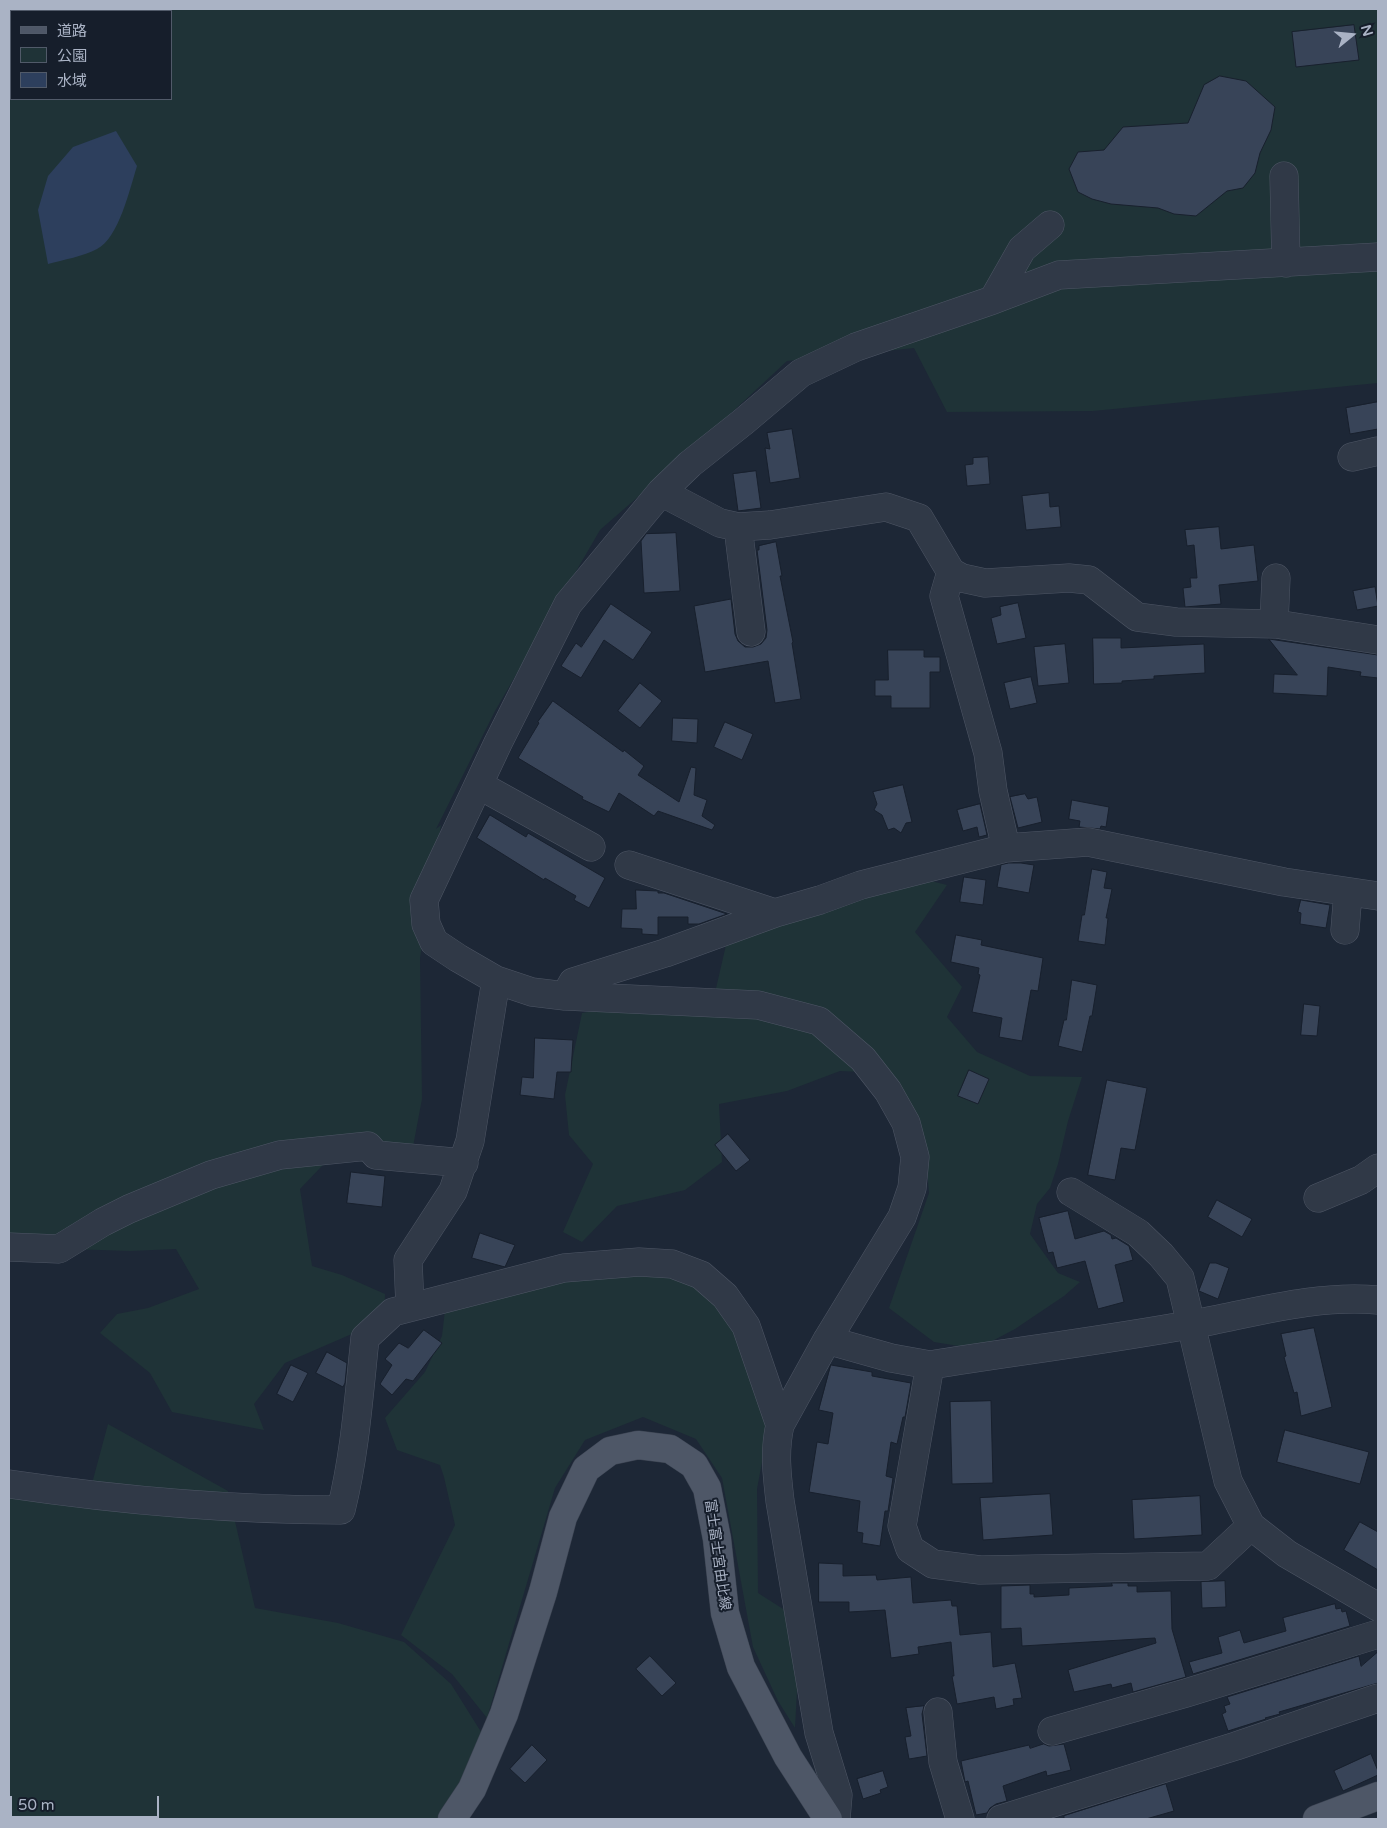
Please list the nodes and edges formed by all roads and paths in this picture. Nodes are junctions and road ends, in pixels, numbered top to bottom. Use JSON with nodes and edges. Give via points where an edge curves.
{"nodes":[{"id":1,"x":1284,"y":176,"type":"dead end"},
{"id":2,"x":1050,"y":225,"type":"dead end"},
{"id":3,"x":1378,"y":257,"type":"edge"},
{"id":4,"x":1286,"y":262,"type":"junction"},
{"id":5,"x":993,"y":300,"type":"junction"},
{"id":6,"x":1378,"y":451,"type":"edge"},
{"id":7,"x":1352,"y":457,"type":"dead end"},
{"id":8,"x":661,"y":492,"type":"junction"},
{"id":9,"x":738,"y":526,"type":"junction"},
{"id":10,"x":951,"y":572,"type":"junction"},
{"id":11,"x":1276,"y":578,"type":"dead end"},
{"id":12,"x":1274,"y":624,"type":"junction"},
{"id":13,"x":751,"y":632,"type":"dead end"},
{"id":14,"x":1378,"y":640,"type":"edge"},
{"id":15,"x":479,"y":785,"type":"junction"},
{"id":16,"x":591,"y":847,"type":"dead end"},
{"id":17,"x":1006,"y":848,"type":"junction"},
{"id":18,"x":630,"y":865,"type":"dead end"},
{"id":19,"x":1348,"y":892,"type":"junction"},
{"id":20,"x":1378,"y":896,"type":"edge"},
{"id":21,"x":775,"y":913,"type":"junction"},
{"id":22,"x":1345,"y":930,"type":"dead end"},
{"id":23,"x":496,"y":980,"type":"junction"},
{"id":24,"x":565,"y":996,"type":"junction"},
{"id":25,"x":464,"y":1163,"type":"junction"},
{"id":26,"x":1378,"y":1168,"type":"edge"},
{"id":27,"x":1071,"y":1192,"type":"dead end"},
{"id":28,"x":1318,"y":1198,"type":"dead end"},
{"id":29,"x":9,"y":1247,"type":"edge"},
{"id":30,"x":1378,"y":1300,"type":"edge"},
{"id":31,"x":410,"y":1307,"type":"junction"},
{"id":32,"x":1192,"y":1324,"type":"junction"},
{"id":33,"x":827,"y":1340,"type":"junction"},
{"id":34,"x":930,"y":1365,"type":"junction"},
{"id":35,"x":780,"y":1426,"type":"junction"},
{"id":36,"x":9,"y":1484,"type":"edge"},
{"id":37,"x":1251,"y":1526,"type":"junction"},
{"id":38,"x":1378,"y":1606,"type":"edge"},
{"id":39,"x":1378,"y":1634,"type":"edge"},
{"id":40,"x":1378,"y":1698,"type":"edge"},
{"id":41,"x":938,"y":1712,"type":"dead end"},
{"id":42,"x":1052,"y":1730,"type":"dead end"},
{"id":43,"x":1378,"y":1796,"type":"edge"},
{"id":44,"x":452,"y":1819,"type":"edge"},
{"id":45,"x":828,"y":1819,"type":"edge"},
{"id":46,"x":836,"y":1819,"type":"edge"},
{"id":47,"x":960,"y":1819,"type":"edge"},
{"id":48,"x":1001,"y":1819,"type":"edge"},
{"id":49,"x":1317,"y":1819,"type":"edge"}],
"edges":[{"from":1,"to":4,"type":"street"},
{"from":2,"to":5,"type":"street","via":[[1022,249]]},
{"from":3,"to":4,"type":"street"},
{"from":4,"to":5,"type":"street","via":[[1059,275]]},
{"from":5,"to":8,"type":"street","via":[[856,347],[801,372]]},
{"from":6,"to":7,"type":"street"},
{"from":8,"to":9,"type":"street","via":[[720,523]]},
{"from":8,"to":15,"type":"street","via":[[568,604]]},
{"from":9,"to":10,"type":"street","via":[[770,525],[886,507],[919,518]]},
{"from":9,"to":13,"type":"street"},
{"from":10,"to":12,"type":"street","via":[[985,583],[1069,578],[1089,580],[1136,617],[1176,622]]},
{"from":10,"to":17,"type":"street","via":[[944,596],[988,753]]},
{"from":11,"to":12,"type":"street"},
{"from":12,"to":14,"type":"street"},
{"from":15,"to":16,"type":"street"},
{"from":15,"to":23,"type":"street","via":[[424,900],[426,924],[434,942]]},
{"from":17,"to":19,"type":"street","via":[[1088,842]]},
{"from":17,"to":21,"type":"street","via":[[861,885]]},
{"from":18,"to":21,"type":"street"},
{"from":19,"to":20,"type":"street"},
{"from":19,"to":22,"type":"street"},
{"from":21,"to":24,"type":"street","via":[[666,953],[573,982]]},
{"from":23,"to":24,"type":"street","via":[[532,992]]},
{"from":23,"to":25,"type":"street"},
{"from":24,"to":33,"type":"street","via":[[758,1005],[819,1021],[863,1059],[883,1085],[906,1123],[915,1157],[912,1188],[902,1217]]},
{"from":25,"to":29,"type":"street","via":[[376,1154],[368,1146],[280,1155],[211,1175],[129,1209],[59,1249]]},
{"from":25,"to":31,"type":"street","via":[[453,1190],[408,1260]]},
{"from":26,"to":28,"type":"street","via":[[1361,1180]]},
{"from":27,"to":32,"type":"street","via":[[1138,1233],[1161,1255],[1180,1278]]},
{"from":30,"to":32,"type":"street","via":[[1360,1298],[1310,1302]]},
{"from":31,"to":35,"type":"street","via":[[564,1268],[639,1262],[672,1264],[701,1275],[726,1296],[746,1326]]},
{"from":31,"to":36,"type":"street","via":[[393,1312],[365,1338],[341,1510],[290,1510],[108,1497]]},
{"from":32,"to":34,"type":"street"},
{"from":32,"to":37,"type":"street","via":[[1228,1482]]},
{"from":33,"to":34,"type":"street"},
{"from":33,"to":35,"type":"street"},
{"from":34,"to":37,"type":"street","via":[[902,1526],[910,1549],[933,1564],[980,1570],[1208,1566]]},
{"from":35,"to":46,"type":"street","via":[[775,1463],[780,1501],[819,1733],[838,1795]]},
{"from":37,"to":38,"type":"street","via":[[1286,1554]]},
{"from":39,"to":42,"type":"street"},
{"from":40,"to":48,"type":"street"},
{"from":41,"to":47,"type":"street","via":[[943,1762]]},
{"from":43,"to":49,"type":"main road"},
{"from":44,"to":45,"type":"main road","name":"富士富士宮由比線","via":[[472,1789],[504,1714],[563,1517],[586,1469],[610,1451],[638,1445],[670,1449],[694,1465],[707,1488],[717,1539],[725,1613],[741,1667],[788,1757]]}]}
